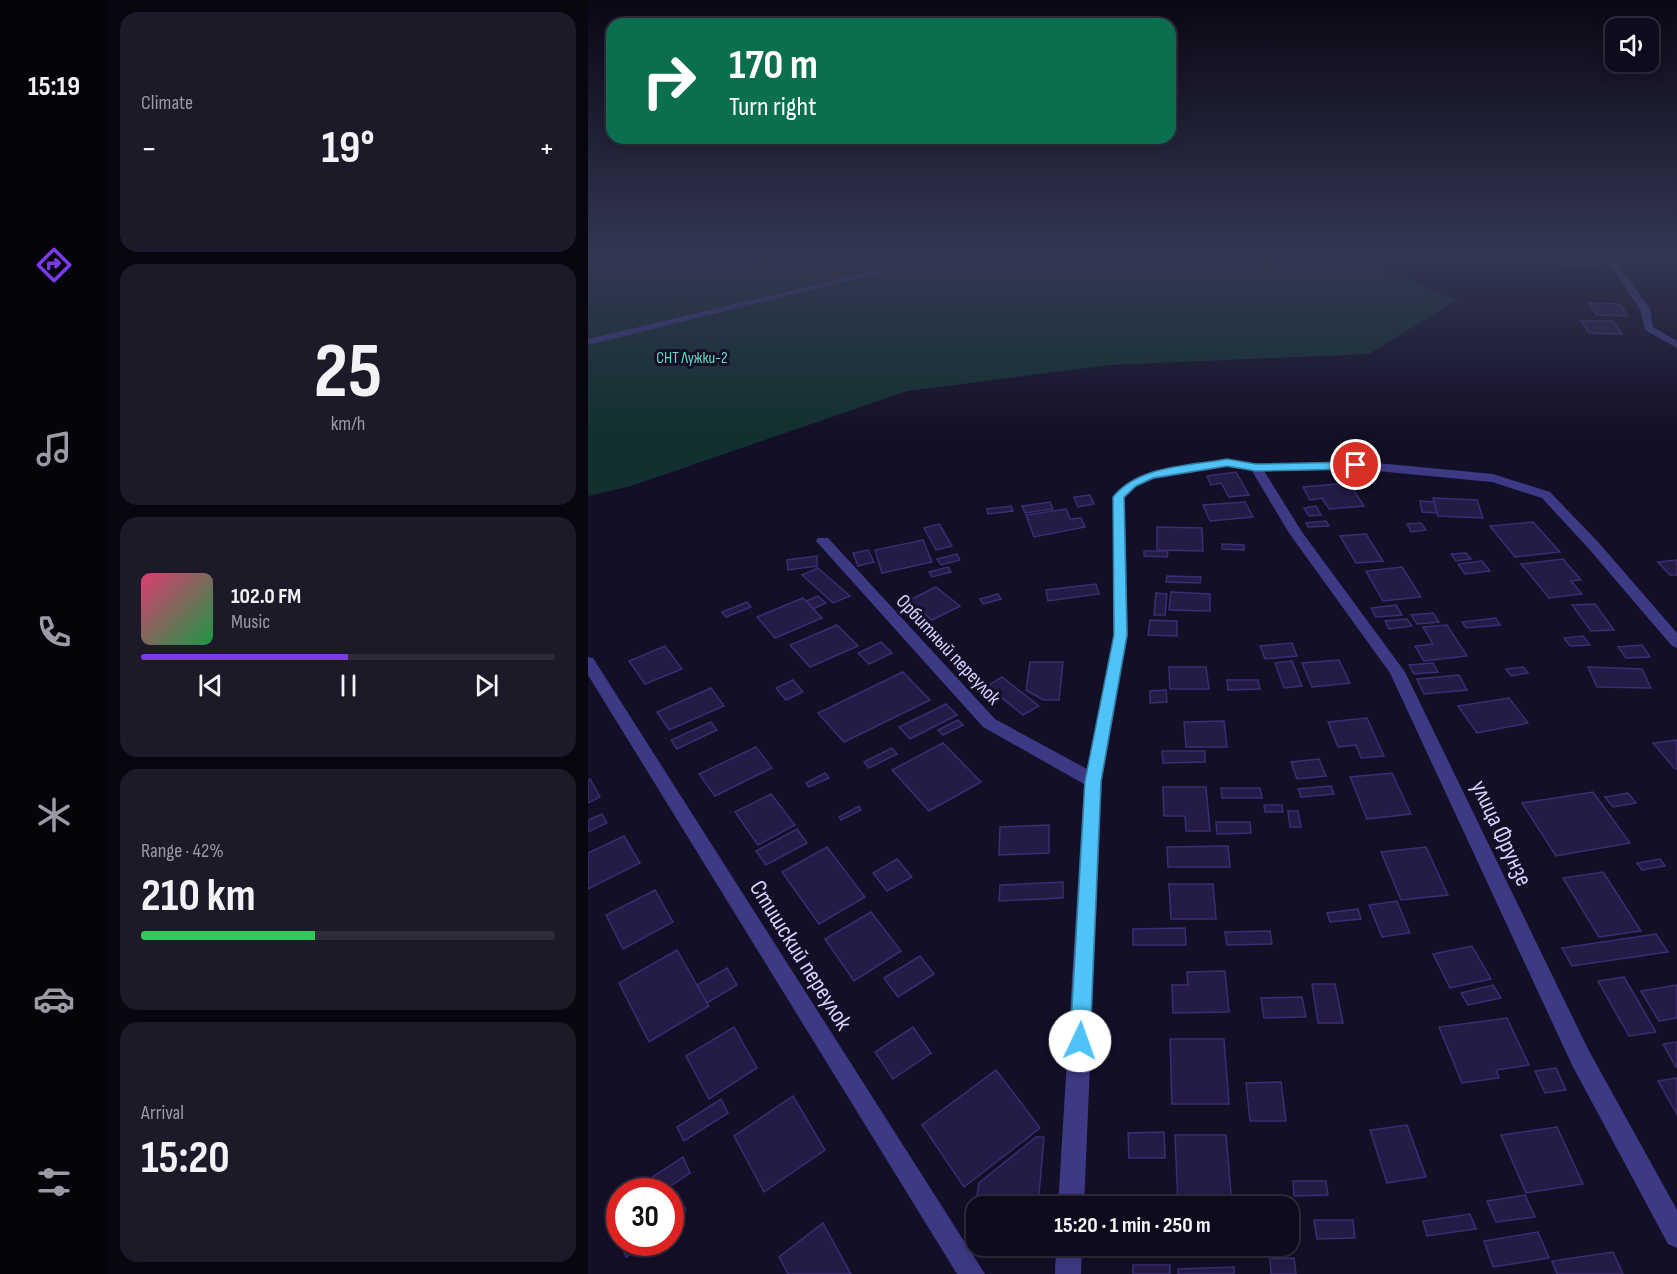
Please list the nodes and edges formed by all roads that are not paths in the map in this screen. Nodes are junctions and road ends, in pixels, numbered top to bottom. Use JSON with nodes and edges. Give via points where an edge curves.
{"nodes":[{"id":1,"x":703,"y":314,"type":"edge"},
{"id":2,"x":1646,"y":314,"type":"edge"},
{"id":3,"x":588,"y":342,"type":"edge"},
{"id":4,"x":1677,"y":345,"type":"edge"},
{"id":5,"x":1256,"y":468,"type":"junction"},
{"id":6,"x":823,"y":541,"type":"dead end"},
{"id":7,"x":1677,"y":643,"type":"edge"},
{"id":8,"x":588,"y":663,"type":"edge"},
{"id":9,"x":1093,"y":781,"type":"junction"},
{"id":10,"x":1072,"y":1196,"type":"edge"},
{"id":11,"x":1677,"y":1235,"type":"edge"},
{"id":12,"x":1069,"y":1256,"type":"edge"},
{"id":13,"x":972,"y":1274,"type":"edge"},
{"id":14,"x":1068,"y":1274,"type":"edge"}],
"edges":[{"from":1,"to":3,"type":"street"},
{"from":2,"to":4,"type":"street","via":[[1648,328]]},
{"from":5,"to":7,"type":"street","via":[[1356,465],[1493,478],[1546,495]]},
{"from":5,"to":9,"type":"street","via":[[1227,462],[1151,476],[1132,484],[1119,497],[1120,635]]},
{"from":5,"to":11,"type":"street","name":"улица Фрунзе","via":[[1296,533],[1396,672],[1580,1057]]},
{"from":6,"to":9,"type":"street","name":"Орбитный переулок","via":[[989,723]]},
{"from":8,"to":13,"type":"street","name":"Стишский переулок"},
{"from":9,"to":10,"type":"street"},
{"from":12,"to":14,"type":"street"}]}
